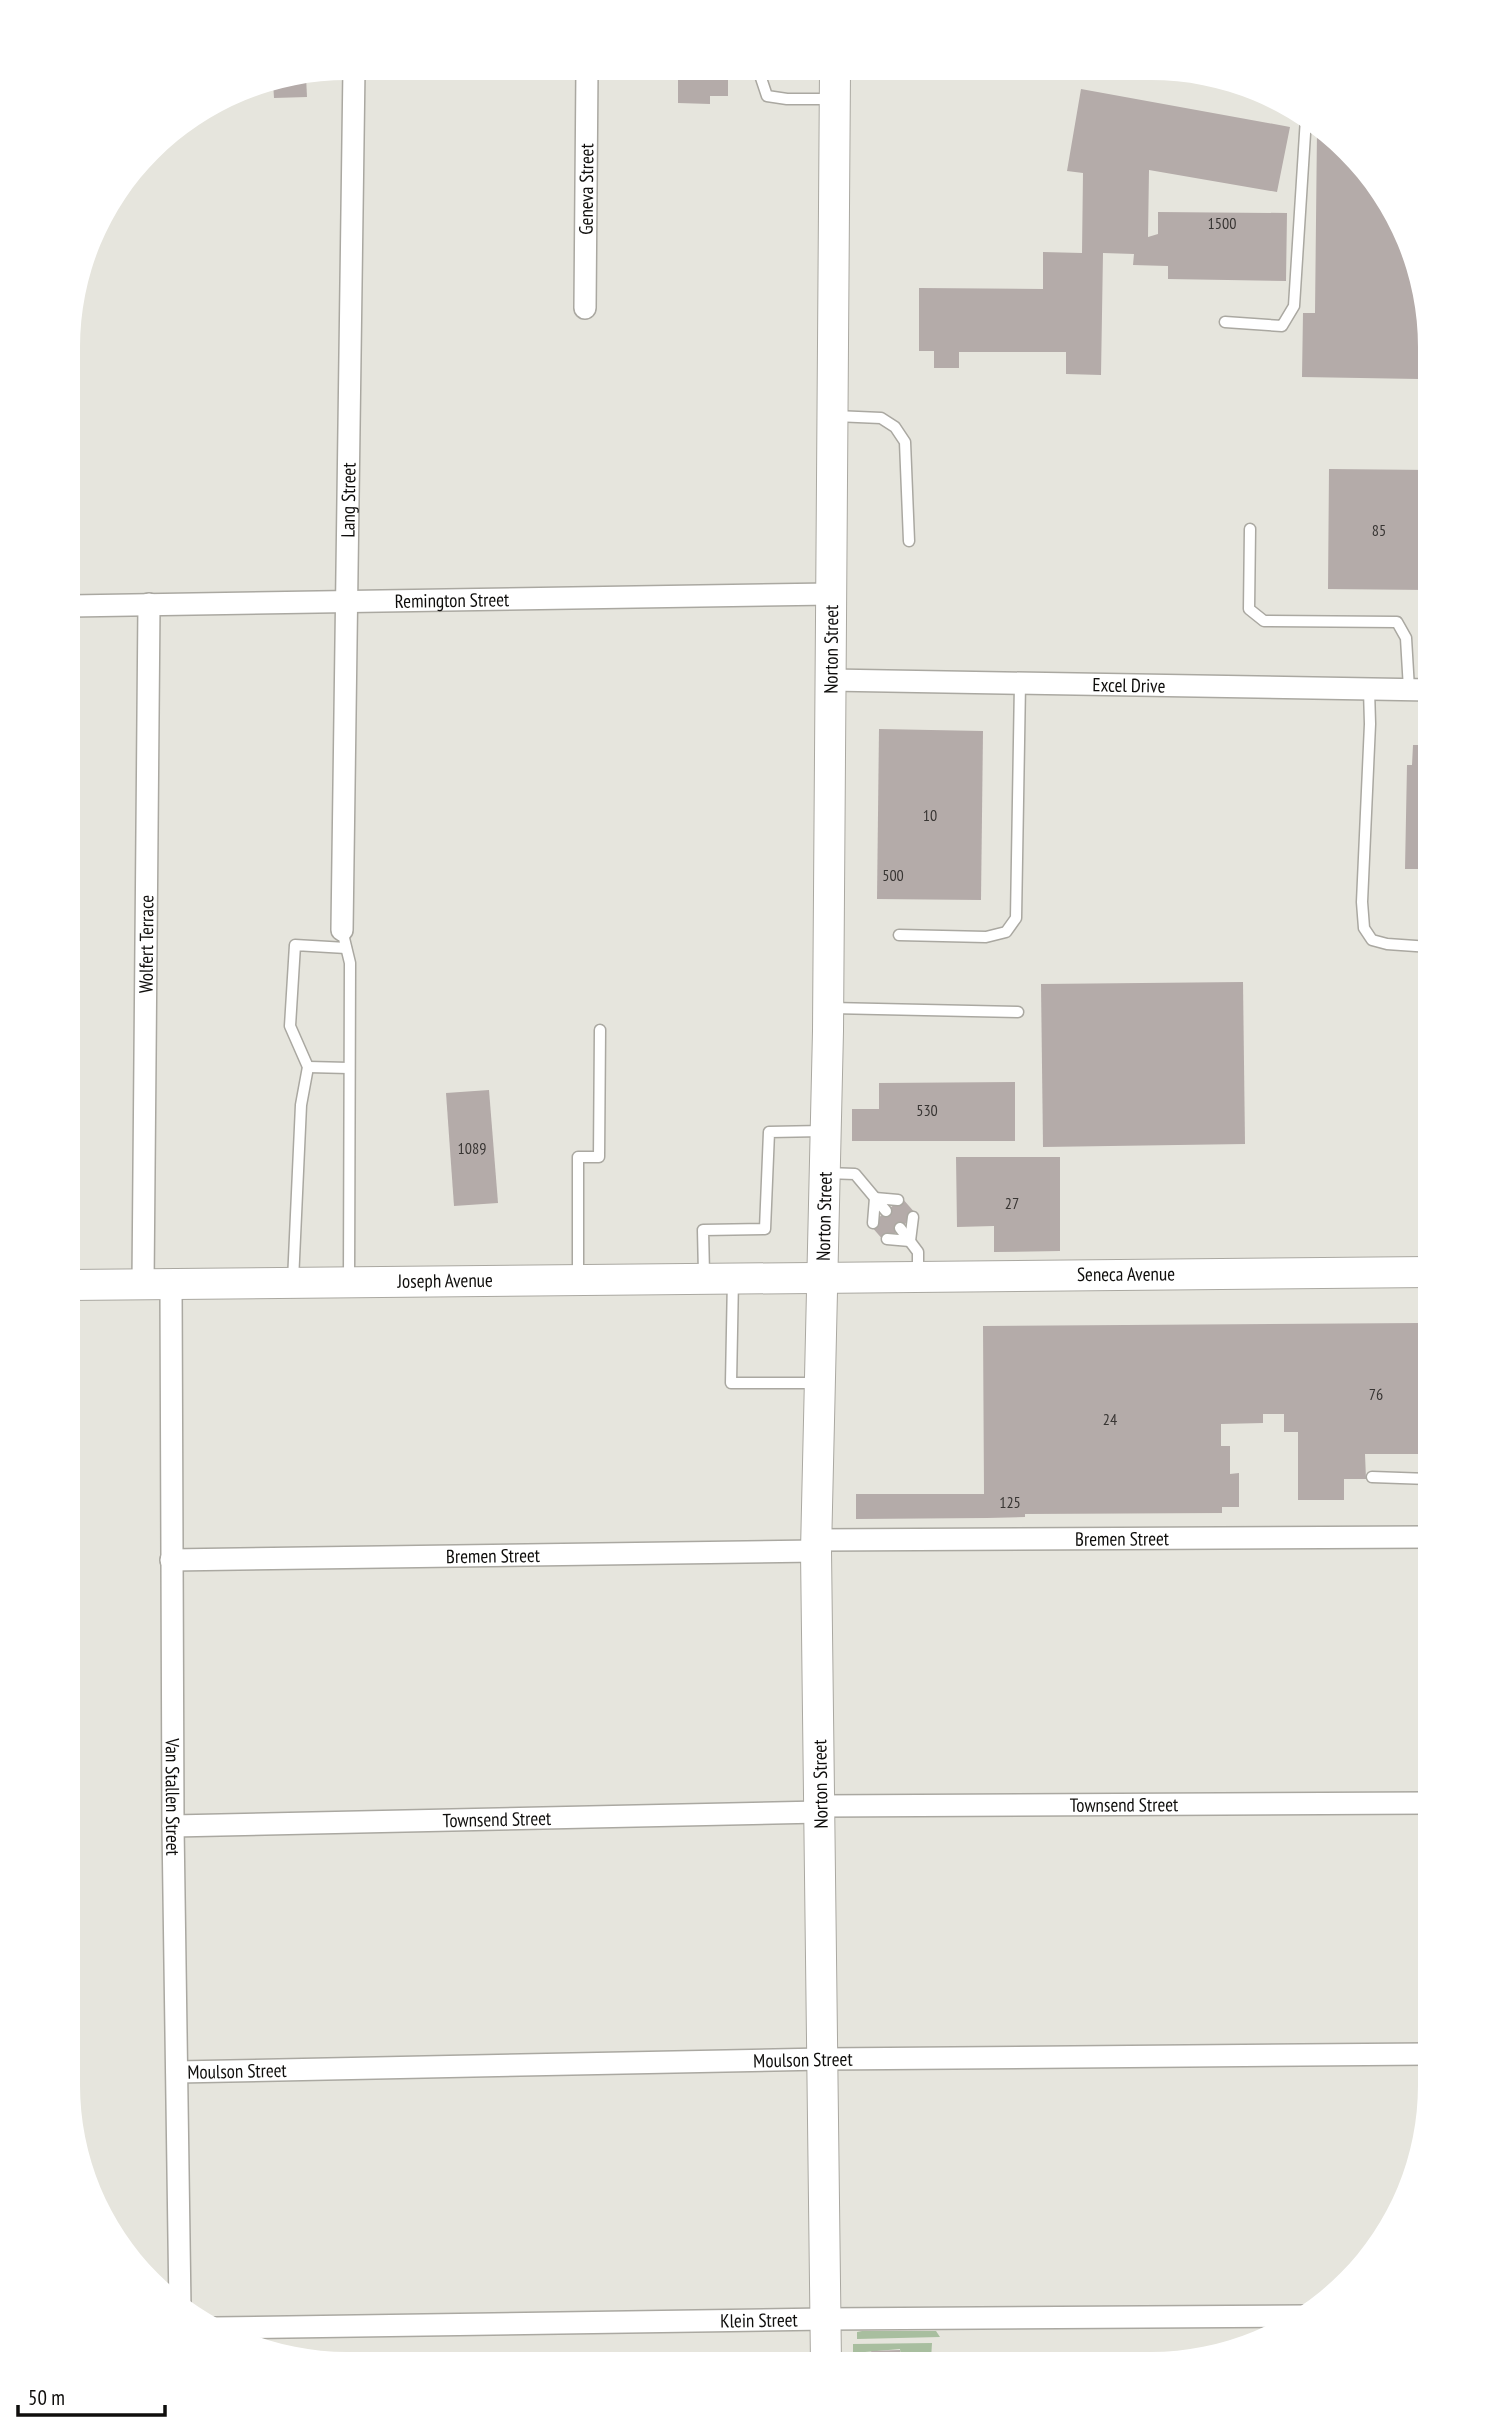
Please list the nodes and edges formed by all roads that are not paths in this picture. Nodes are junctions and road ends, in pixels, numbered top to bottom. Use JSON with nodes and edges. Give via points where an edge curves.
{"nodes":[{"id":1,"x":354,"y":80,"type":"edge"},
{"id":2,"x":587,"y":80,"type":"edge"},
{"id":3,"x":761,"y":80,"type":"edge"},
{"id":4,"x":835,"y":84,"type":"edge"},
{"id":5,"x":1305,"y":130,"type":"edge"},
{"id":6,"x":584,"y":307,"type":"dead end"},
{"id":7,"x":1225,"y":322,"type":"dead end"},
{"id":8,"x":832,"y":416,"type":"junction"},
{"id":9,"x":1250,"y":530,"type":"dead end"},
{"id":10,"x":909,"y":541,"type":"dead end"},
{"id":11,"x":831,"y":594,"type":"junction"},
{"id":12,"x":347,"y":601,"type":"junction"},
{"id":13,"x":149,"y":604,"type":"junction"},
{"id":14,"x":80,"y":606,"type":"edge"},
{"id":15,"x":830,"y":680,"type":"junction"},
{"id":16,"x":1020,"y":683,"type":"junction"},
{"id":17,"x":1418,"y":686,"type":"edge"},
{"id":18,"x":1369,"y":689,"type":"junction"},
{"id":19,"x":1418,"y":690,"type":"edge"},
{"id":20,"x":899,"y":935,"type":"dead end"},
{"id":21,"x":344,"y":939,"type":"junction"},
{"id":22,"x":1418,"y":946,"type":"edge"},
{"id":23,"x":828,"y":1007,"type":"junction"},
{"id":24,"x":1018,"y":1012,"type":"dead end"},
{"id":25,"x":600,"y":1030,"type":"dead end"},
{"id":26,"x":308,"y":1067,"type":"junction"},
{"id":27,"x":349,"y":1068,"type":"junction"},
{"id":28,"x":825,"y":1131,"type":"junction"},
{"id":29,"x":824,"y":1173,"type":"junction"},
{"id":30,"x":875,"y":1198,"type":"junction"},
{"id":31,"x":898,"y":1200,"type":"dead end"},
{"id":32,"x":886,"y":1211,"type":"dead end"},
{"id":33,"x":912,"y":1217,"type":"dead end"},
{"id":34,"x":873,"y":1223,"type":"dead end"},
{"id":35,"x":900,"y":1228,"type":"dead end"},
{"id":36,"x":887,"y":1239,"type":"dead end"},
{"id":37,"x":910,"y":1241,"type":"junction"},
{"id":38,"x":1418,"y":1272,"type":"edge"},
{"id":39,"x":918,"y":1274,"type":"junction"},
{"id":40,"x":821,"y":1275,"type":"junction"},
{"id":41,"x":733,"y":1278,"type":"junction"},
{"id":42,"x":704,"y":1279,"type":"junction"},
{"id":43,"x":578,"y":1280,"type":"junction"},
{"id":44,"x":349,"y":1281,"type":"junction"},
{"id":45,"x":293,"y":1282,"type":"junction"},
{"id":46,"x":157,"y":1284,"type":"junction"},
{"id":47,"x":80,"y":1285,"type":"edge"},
{"id":48,"x":819,"y":1383,"type":"junction"},
{"id":49,"x":1372,"y":1477,"type":"dead end"},
{"id":50,"x":1418,"y":1479,"type":"edge"},
{"id":51,"x":1418,"y":1537,"type":"edge"},
{"id":52,"x":816,"y":1545,"type":"junction"},
{"id":53,"x":171,"y":1560,"type":"junction"},
{"id":54,"x":1418,"y":1803,"type":"edge"},
{"id":55,"x":820,"y":1809,"type":"junction"},
{"id":56,"x":173,"y":1826,"type":"junction"},
{"id":57,"x":1418,"y":2054,"type":"edge"},
{"id":58,"x":823,"y":2059,"type":"junction"},
{"id":59,"x":177,"y":2072,"type":"junction"},
{"id":60,"x":180,"y":2293,"type":"edge"},
{"id":61,"x":1285,"y":2316,"type":"edge"},
{"id":62,"x":825,"y":2319,"type":"junction"},
{"id":63,"x":238,"y":2329,"type":"edge"},
{"id":64,"x":826,"y":2352,"type":"edge"}],
"edges":[{"from":1,"to":12,"type":"street","name":"Lang Street"},
{"from":2,"to":6,"type":"street","name":"Geneva Street"},
{"from":3,"to":4,"type":"lane","via":[[766,96],[787,99]]},
{"from":4,"to":8,"type":"main road","name":"Norton Street"},
{"from":5,"to":7,"type":"lane","via":[[1294,306],[1282,326]]},
{"from":8,"to":10,"type":"lane","via":[[881,418],[895,427],[905,442]]},
{"from":8,"to":11,"type":"main road","name":"Norton Street"},
{"from":9,"to":17,"type":"lane","via":[[1249,609],[1264,621],[1397,622],[1406,638]]},
{"from":11,"to":12,"type":"street","name":"Remington Street"},
{"from":11,"to":15,"type":"main road","name":"Norton Street"},
{"from":12,"to":13,"type":"street","name":"Remington Street"},
{"from":12,"to":21,"type":"street","name":"Lang Street"},
{"from":13,"to":14,"type":"street","name":"Remington Street"},
{"from":13,"to":46,"type":"street","name":"Wolfert Terrace"},
{"from":15,"to":16,"type":"street","name":"Excel Drive"},
{"from":15,"to":23,"type":"main road","name":"Norton Street"},
{"from":16,"to":18,"type":"street","name":"Excel Drive"},
{"from":16,"to":20,"type":"lane","via":[[1016,918],[1006,932],[986,937]]},
{"from":18,"to":19,"type":"street","name":"Excel Drive"},
{"from":18,"to":22,"type":"lane","via":[[1364,928],[1372,940]]},
{"from":21,"to":26,"type":"lane","via":[[295,944],[290,1026]]},
{"from":21,"to":27,"type":"lane","via":[[350,963]]},
{"from":23,"to":24,"type":"lane"},
{"from":23,"to":28,"type":"main road","name":"Norton Street"},
{"from":25,"to":43,"type":"lane","via":[[599,1157],[578,1157]]},
{"from":26,"to":27,"type":"lane"},
{"from":26,"to":45,"type":"lane","via":[[301,1105]]},
{"from":27,"to":44,"type":"lane"},
{"from":28,"to":29,"type":"main road","name":"Norton Street"},
{"from":28,"to":42,"type":"lane","via":[[769,1132],[765,1229],[704,1230]]},
{"from":29,"to":30,"type":"lane","via":[[855,1174]]},
{"from":29,"to":40,"type":"main road","name":"Norton Street"},
{"from":30,"to":31,"type":"lane"},
{"from":30,"to":32,"type":"lane"},
{"from":30,"to":34,"type":"lane"},
{"from":33,"to":37,"type":"lane"},
{"from":35,"to":37,"type":"lane"},
{"from":36,"to":37,"type":"lane"},
{"from":37,"to":39,"type":"lane","via":[[918,1252]]},
{"from":38,"to":39,"type":"main road","name":"Seneca Avenue"},
{"from":39,"to":40,"type":"main road","name":"Seneca Avenue"},
{"from":40,"to":41,"type":"main road","name":"Joseph Avenue"},
{"from":40,"to":48,"type":"main road","name":"Norton Street"},
{"from":41,"to":42,"type":"main road","name":"Joseph Avenue"},
{"from":41,"to":48,"type":"lane","via":[[731,1382]]},
{"from":42,"to":43,"type":"main road","name":"Joseph Avenue"},
{"from":43,"to":44,"type":"main road","name":"Joseph Avenue"},
{"from":44,"to":45,"type":"main road","name":"Joseph Avenue"},
{"from":45,"to":46,"type":"main road","name":"Joseph Avenue"},
{"from":46,"to":47,"type":"main road","name":"Joseph Avenue"},
{"from":46,"to":53,"type":"street","name":"Van Stallen Street"},
{"from":48,"to":52,"type":"main road","name":"Norton Street"},
{"from":49,"to":50,"type":"lane"},
{"from":51,"to":52,"type":"street","name":"Bremen Street"},
{"from":52,"to":53,"type":"street","name":"Bremen Street"},
{"from":52,"to":55,"type":"main road","name":"Norton Street"},
{"from":53,"to":56,"type":"street","name":"Van Stallen Street"},
{"from":54,"to":55,"type":"street","name":"Townsend Street"},
{"from":55,"to":56,"type":"street","name":"Townsend Street"},
{"from":55,"to":58,"type":"main road","name":"Norton Street"},
{"from":56,"to":59,"type":"street","name":"Van Stallen Street"},
{"from":57,"to":58,"type":"street","name":"Moulson Street"},
{"from":58,"to":59,"type":"street","name":"Moulson Street"},
{"from":58,"to":62,"type":"main road","name":"Norton Street"},
{"from":59,"to":60,"type":"street","name":"Van Stallen Street"},
{"from":61,"to":62,"type":"street","name":"Klein Street"},
{"from":62,"to":63,"type":"street","name":"Klein Street"},
{"from":62,"to":64,"type":"main road","name":"Norton Street"}]}
